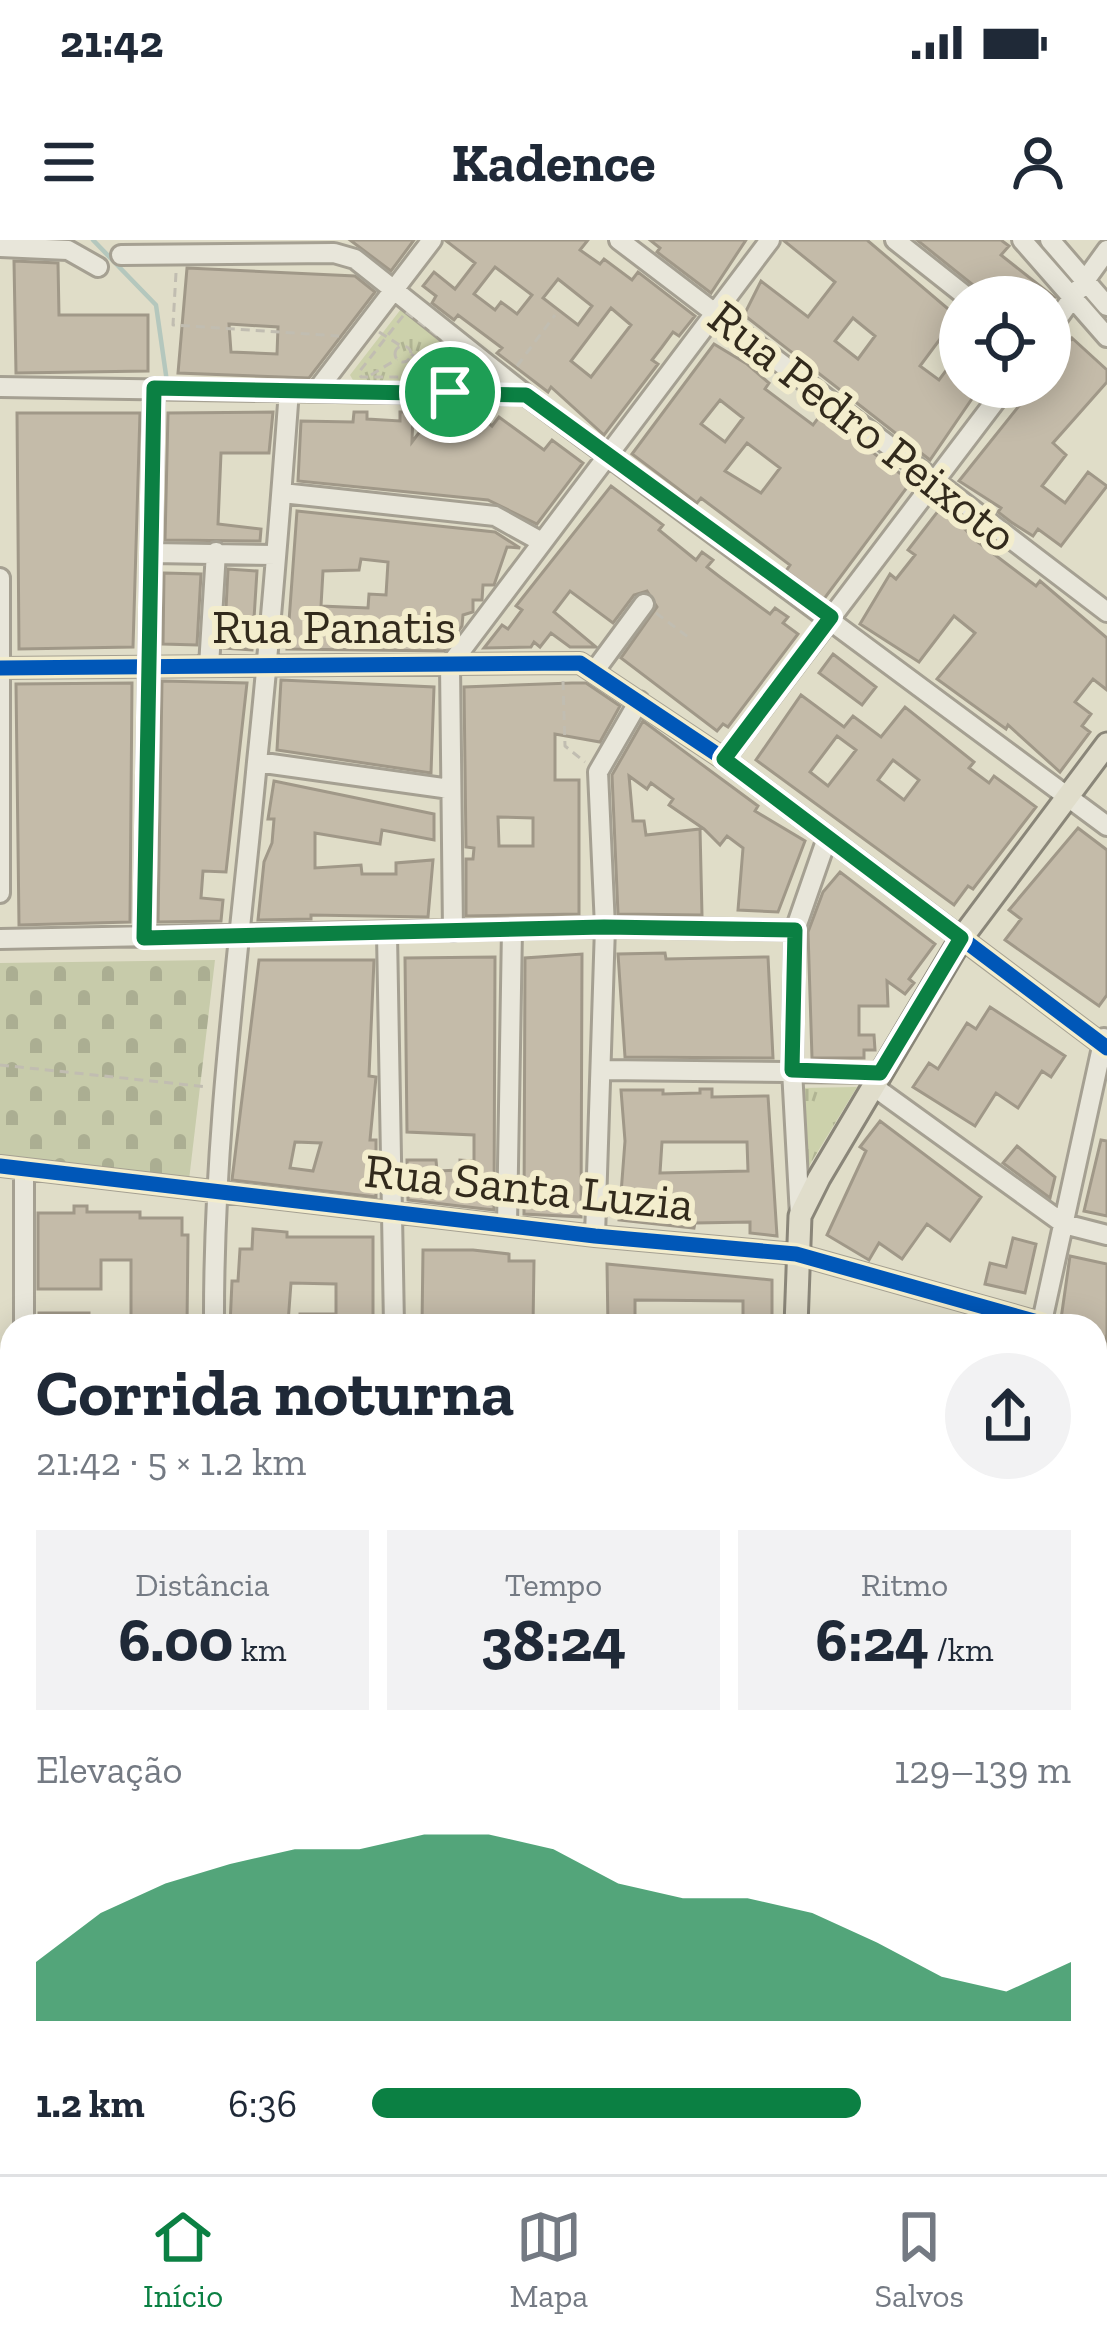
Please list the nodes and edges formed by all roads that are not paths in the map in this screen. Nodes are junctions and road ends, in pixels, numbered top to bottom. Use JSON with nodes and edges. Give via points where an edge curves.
{"nodes":[{"id":1,"x":432,"y":240,"type":"edge"},
{"id":2,"x":619,"y":240,"type":"edge"},
{"id":3,"x":770,"y":240,"type":"edge"},
{"id":4,"x":895,"y":240,"type":"edge"},
{"id":5,"x":1022,"y":240,"type":"edge"},
{"id":6,"x":1050,"y":240,"type":"edge"},
{"id":7,"x":0,"y":247,"type":"edge"},
{"id":8,"x":1107,"y":250,"type":"edge"},
{"id":9,"x":121,"y":255,"type":"dead end"},
{"id":10,"x":98,"y":267,"type":"dead end"},
{"id":11,"x":941,"y":276,"type":"edge"},
{"id":12,"x":1082,"y":283,"type":"junction"},
{"id":13,"x":394,"y":290,"type":"junction"},
{"id":14,"x":1072,"y":300,"type":"junction"},
{"id":15,"x":1107,"y":306,"type":"edge"},
{"id":16,"x":716,"y":312,"type":"junction"},
{"id":17,"x":1107,"y":337,"type":"edge"},
{"id":18,"x":0,"y":387,"type":"edge"},
{"id":19,"x":154,"y":388,"type":"junction"},
{"id":20,"x":318,"y":388,"type":"junction"},
{"id":21,"x":289,"y":390,"type":"junction"},
{"id":22,"x":526,"y":395,"type":"junction"},
{"id":23,"x":990,"y":408,"type":"edge"},
{"id":24,"x":610,"y":454,"type":"junction"},
{"id":25,"x":933,"y":482,"type":"junction"},
{"id":26,"x":282,"y":493,"type":"junction"},
{"id":27,"x":540,"y":541,"type":"junction"},
{"id":28,"x":216,"y":552,"type":"junction"},
{"id":29,"x":153,"y":553,"type":"junction"},
{"id":30,"x":276,"y":555,"type":"junction"},
{"id":31,"x":0,"y":578,"type":"edge"},
{"id":32,"x":644,"y":604,"type":"dead end"},
{"id":33,"x":1107,"y":612,"type":"edge"},
{"id":34,"x":831,"y":617,"type":"junction"},
{"id":35,"x":450,"y":665,"type":"junction"},
{"id":36,"x":148,"y":666,"type":"junction"},
{"id":37,"x":209,"y":666,"type":"junction"},
{"id":38,"x":1,"y":668,"type":"edge"},
{"id":39,"x":266,"y":668,"type":"junction"},
{"id":40,"x":596,"y":669,"type":"junction"},
{"id":41,"x":640,"y":701,"type":"junction"},
{"id":42,"x":1107,"y":744,"type":"edge"},
{"id":43,"x":724,"y":759,"type":"junction"},
{"id":44,"x":257,"y":762,"type":"junction"},
{"id":45,"x":450,"y":789,"type":"junction"},
{"id":46,"x":1068,"y":796,"type":"junction"},
{"id":47,"x":1107,"y":826,"type":"edge"},
{"id":48,"x":827,"y":838,"type":"junction"},
{"id":49,"x":0,"y":892,"type":"edge"},
{"id":50,"x":604,"y":927,"type":"junction"},
{"id":51,"x":512,"y":928,"type":"junction"},
{"id":52,"x":795,"y":930,"type":"junction"},
{"id":53,"x":453,"y":931,"type":"junction"},
{"id":54,"x":387,"y":934,"type":"junction"},
{"id":55,"x":239,"y":935,"type":"junction"},
{"id":56,"x":144,"y":938,"type":"junction"},
{"id":57,"x":961,"y":938,"type":"junction"},
{"id":58,"x":0,"y":939,"type":"edge"},
{"id":59,"x":1105,"y":1042,"type":"edge"},
{"id":60,"x":603,"y":1070,"type":"junction"},
{"id":61,"x":792,"y":1070,"type":"junction"},
{"id":62,"x":884,"y":1073,"type":"junction"},
{"id":63,"x":0,"y":1166,"type":"edge"},
{"id":64,"x":24,"y":1169,"type":"junction"},
{"id":65,"x":213,"y":1190,"type":"junction"},
{"id":66,"x":389,"y":1211,"type":"junction"},
{"id":67,"x":800,"y":1216,"type":"junction"},
{"id":68,"x":1064,"y":1224,"type":"junction"},
{"id":69,"x":507,"y":1225,"type":"junction"},
{"id":70,"x":1107,"y":1235,"type":"edge"},
{"id":71,"x":595,"y":1236,"type":"junction"},
{"id":72,"x":796,"y":1254,"type":"junction"},
{"id":73,"x":24,"y":1314,"type":"edge"},
{"id":74,"x":214,"y":1314,"type":"edge"},
{"id":75,"x":393,"y":1314,"type":"edge"},
{"id":76,"x":796,"y":1314,"type":"edge"},
{"id":77,"x":1003,"y":1314,"type":"edge"},
{"id":78,"x":1044,"y":1314,"type":"edge"}],
"edges":[{"from":1,"to":13,"type":"street"},
{"from":2,"to":16,"type":"street","name":"Rua Pedro Peixoto"},
{"from":3,"to":16,"type":"street"},
{"from":4,"to":11,"type":"street"},
{"from":5,"to":14,"type":"street"},
{"from":6,"to":12,"type":"street"},
{"from":7,"to":10,"type":"street","via":[[68,250]]},
{"from":8,"to":12,"type":"street"},
{"from":9,"to":13,"type":"street","via":[[322,254],[355,259]]},
{"from":12,"to":14,"type":"street"},
{"from":12,"to":15,"type":"street"},
{"from":13,"to":20,"type":"street"},
{"from":13,"to":22,"type":"street"},
{"from":14,"to":17,"type":"street"},
{"from":16,"to":24,"type":"street"},
{"from":16,"to":25,"type":"street","name":"Rua Pedro Peixoto"},
{"from":18,"to":19,"type":"street"},
{"from":19,"to":21,"type":"street"},
{"from":19,"to":29,"type":"street"},
{"from":20,"to":21,"type":"street"},
{"from":20,"to":22,"type":"street","via":[[447,386]]},
{"from":21,"to":26,"type":"street"},
{"from":22,"to":24,"type":"street"},
{"from":23,"to":25,"type":"street"},
{"from":24,"to":27,"type":"street"},
{"from":24,"to":34,"type":"street"},
{"from":25,"to":33,"type":"street","name":"Rua Pedro Peixoto"},
{"from":25,"to":34,"type":"street"},
{"from":26,"to":27,"type":"street","via":[[495,516]]},
{"from":26,"to":30,"type":"street"},
{"from":27,"to":35,"type":"street"},
{"from":28,"to":29,"type":"street"},
{"from":28,"to":30,"type":"street"},
{"from":28,"to":37,"type":"street"},
{"from":29,"to":36,"type":"street"},
{"from":30,"to":39,"type":"street"},
{"from":31,"to":38,"type":"street"},
{"from":32,"to":40,"type":"street"},
{"from":34,"to":43,"type":"street"},
{"from":34,"to":46,"type":"street"},
{"from":35,"to":39,"type":"street","name":"Rua Panatis"},
{"from":35,"to":40,"type":"street","name":"Rua Panatis","via":[[562,661]]},
{"from":35,"to":45,"type":"street"},
{"from":36,"to":37,"type":"street","name":"Rua Panatis"},
{"from":36,"to":38,"type":"street","name":"Rua Panatis"},
{"from":36,"to":56,"type":"street"},
{"from":37,"to":39,"type":"street","name":"Rua Panatis"},
{"from":38,"to":49,"type":"street"},
{"from":39,"to":44,"type":"street"},
{"from":40,"to":41,"type":"street"},
{"from":41,"to":43,"type":"street"},
{"from":41,"to":50,"type":"street","via":[[599,767]]},
{"from":42,"to":46,"type":"main road"},
{"from":43,"to":48,"type":"street"},
{"from":44,"to":45,"type":"street"},
{"from":44,"to":55,"type":"street"},
{"from":45,"to":53,"type":"street"},
{"from":46,"to":47,"type":"street"},
{"from":46,"to":57,"type":"main road"},
{"from":48,"to":52,"type":"street"},
{"from":48,"to":57,"type":"street"},
{"from":50,"to":51,"type":"street"},
{"from":50,"to":52,"type":"street"},
{"from":50,"to":60,"type":"street"},
{"from":51,"to":53,"type":"street"},
{"from":51,"to":69,"type":"street"},
{"from":52,"to":61,"type":"street"},
{"from":53,"to":54,"type":"street"},
{"from":54,"to":55,"type":"street"},
{"from":54,"to":66,"type":"street"},
{"from":55,"to":56,"type":"street"},
{"from":55,"to":65,"type":"street"},
{"from":56,"to":58,"type":"street"},
{"from":57,"to":59,"type":"street"},
{"from":57,"to":62,"type":"main road","via":[[949,972]]},
{"from":59,"to":68,"type":"street"},
{"from":60,"to":61,"type":"street"},
{"from":60,"to":71,"type":"street"},
{"from":61,"to":62,"type":"street"},
{"from":61,"to":67,"type":"street"},
{"from":62,"to":67,"type":"main road"},
{"from":62,"to":68,"type":"street"},
{"from":63,"to":64,"type":"street","name":"Rua Santa Luzia"},
{"from":64,"to":65,"type":"street","name":"Rua Santa Luzia"},
{"from":64,"to":73,"type":"street"},
{"from":65,"to":66,"type":"street","name":"Rua Santa Luzia"},
{"from":65,"to":74,"type":"street"},
{"from":66,"to":69,"type":"street","name":"Rua Santa Luzia"},
{"from":66,"to":75,"type":"street"},
{"from":67,"to":72,"type":"main road"},
{"from":68,"to":70,"type":"street"},
{"from":68,"to":78,"type":"street"},
{"from":69,"to":71,"type":"street","name":"Rua Santa Luzia"},
{"from":71,"to":72,"type":"street","name":"Rua Santa Luzia"},
{"from":72,"to":76,"type":"main road"},
{"from":72,"to":77,"type":"street","name":"Rua Santa Luzia"}]}
